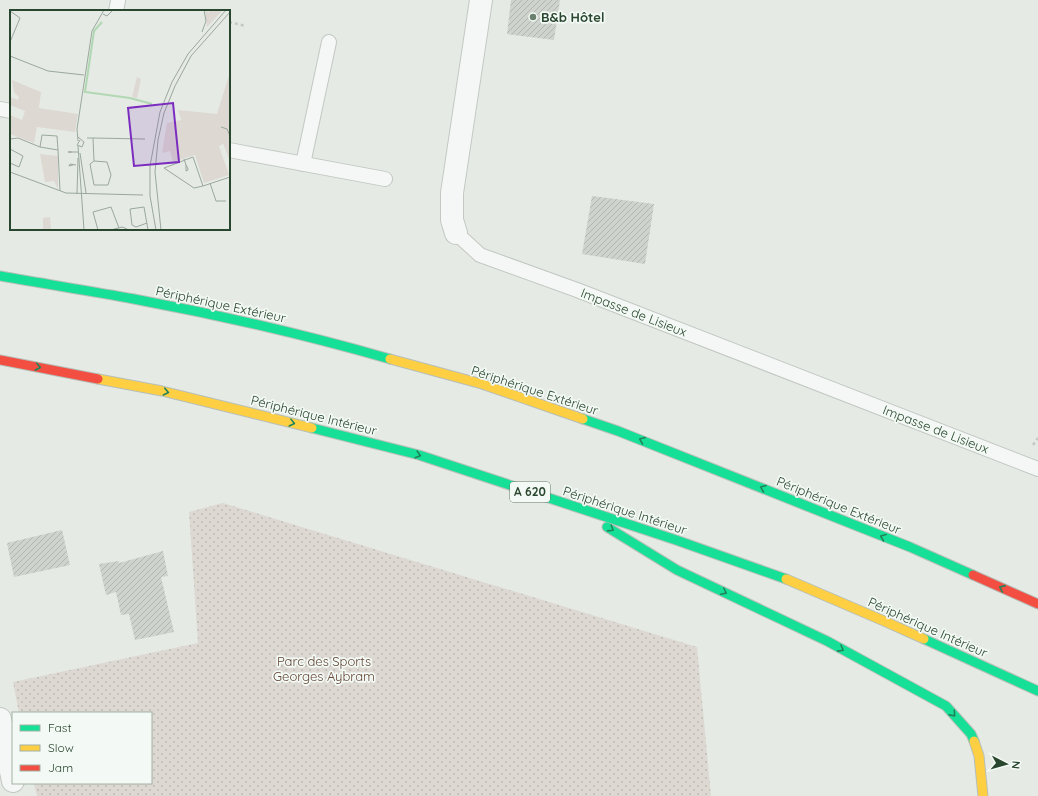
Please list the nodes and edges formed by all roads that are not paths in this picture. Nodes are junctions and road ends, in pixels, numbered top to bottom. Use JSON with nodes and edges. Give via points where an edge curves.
{"nodes":[{"id":1,"x":481,"y":0,"type":"edge"},
{"id":2,"x":329,"y":42,"type":"dead end"},
{"id":3,"x":0,"y":109,"type":"edge"},
{"id":4,"x":10,"y":111,"type":"edge"},
{"id":5,"x":230,"y":150,"type":"edge"},
{"id":6,"x":303,"y":164,"type":"junction"},
{"id":7,"x":385,"y":179,"type":"dead end"},
{"id":8,"x":456,"y":233,"type":"joint"},
{"id":9,"x":0,"y":276,"type":"edge"},
{"id":10,"x":0,"y":360,"type":"edge"},
{"id":11,"x":1038,"y":469,"type":"edge"},
{"id":12,"x":578,"y":508,"type":"junction"},
{"id":13,"x":1038,"y":604,"type":"edge"},
{"id":14,"x":1038,"y":691,"type":"edge"},
{"id":15,"x":0,"y":719,"type":"edge"},
{"id":16,"x":12,"y":777,"type":"edge"},
{"id":17,"x":13,"y":784,"type":"edge"},
{"id":18,"x":16,"y":796,"type":"edge"},
{"id":19,"x":983,"y":796,"type":"edge"}],
"edges":[{"from":1,"to":8,"type":"street","name":"Impasse de Lisieux","via":[[452,193],[452,220]]},
{"from":2,"to":6,"type":"lane"},
{"from":3,"to":4,"type":"lane"},
{"from":5,"to":6,"type":"lane"},
{"from":6,"to":7,"type":"lane"},
{"from":8,"to":11,"type":"lane","name":"Impasse de Lisieux","via":[[480,255],[578,290]]},
{"from":13,"to":9,"type":"highway","name":"Périphérique Extérieur","one_way":true,"via":[[910,547],[618,431],[482,384],[355,348],[244,322],[134,299]]},
{"from":10,"to":12,"type":"highway","name":"Périphérique Intérieur","number":"A 620","one_way":true,"via":[[162,391],[419,455]]},
{"from":12,"to":14,"type":"highway","name":"Périphérique Intérieur","number":"A 620","via":[[776,575]]},
{"from":12,"to":19,"type":"highway","one_way":true,"via":[[677,570],[827,641],[946,706],[971,734],[979,756]]},
{"from":15,"to":16,"type":"street"},
{"from":17,"to":18,"type":"street"}]}
